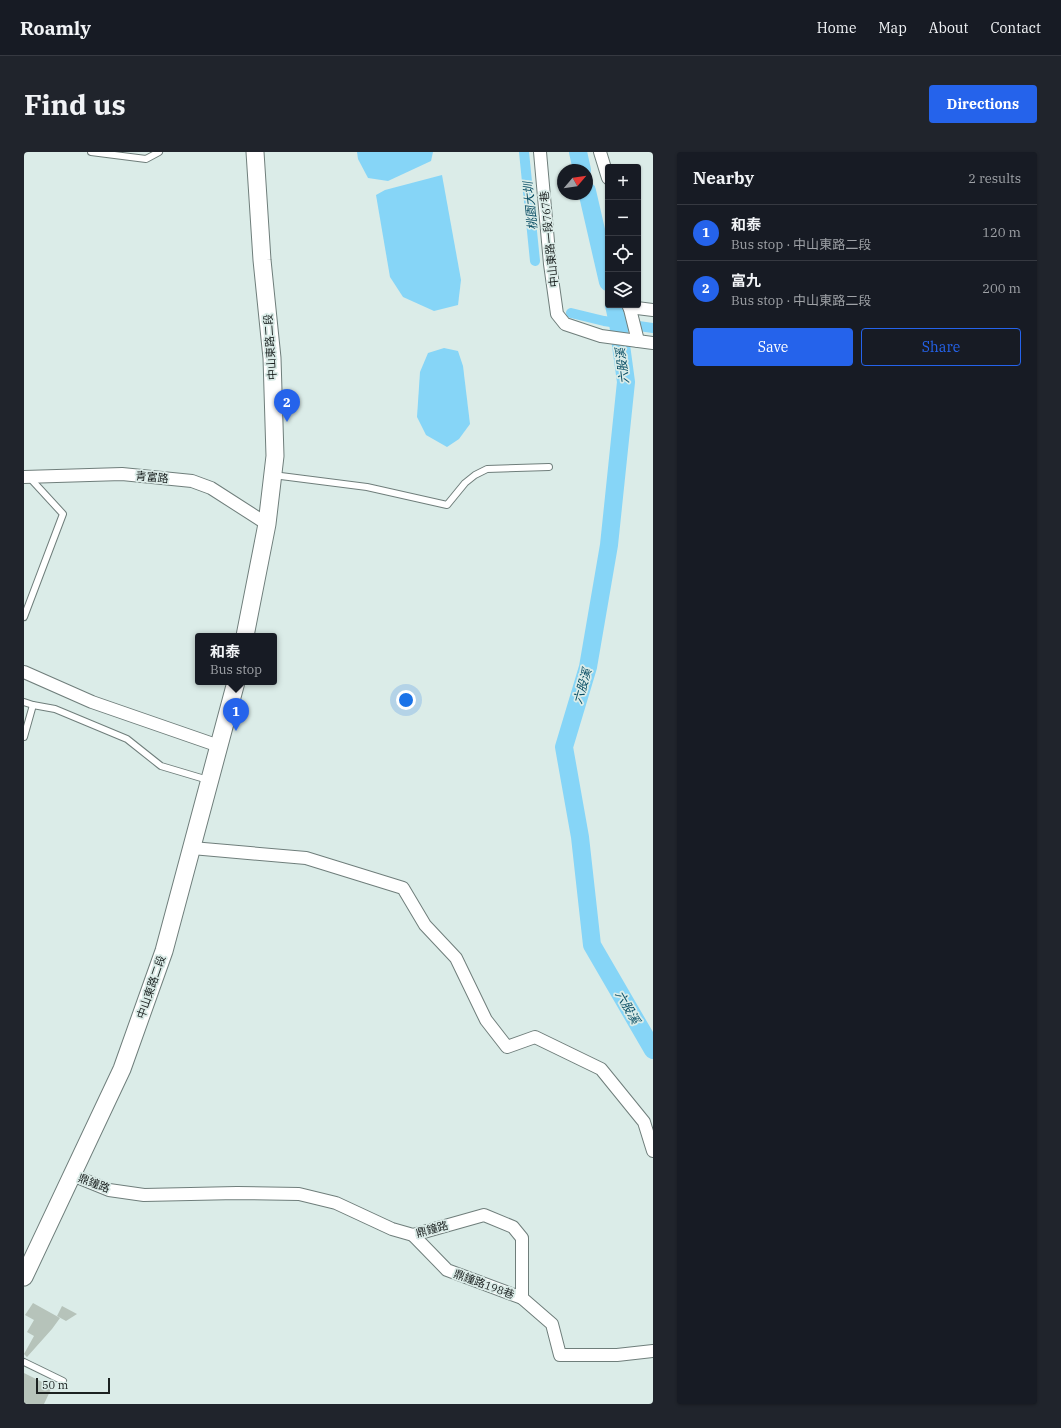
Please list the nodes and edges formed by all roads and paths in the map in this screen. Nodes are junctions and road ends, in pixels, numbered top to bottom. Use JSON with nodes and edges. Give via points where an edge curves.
{"nodes":[{"id":1,"x":91,"y":152,"type":"edge"},
{"id":2,"x":159,"y":152,"type":"edge"},
{"id":3,"x":255,"y":152,"type":"edge"},
{"id":4,"x":540,"y":152,"type":"edge"},
{"id":5,"x":600,"y":152,"type":"edge"},
{"id":6,"x":605,"y":168,"type":"edge"},
{"id":7,"x":630,"y":308,"type":"edge"},
{"id":8,"x":641,"y":308,"type":"edge"},
{"id":9,"x":653,"y":310,"type":"edge"},
{"id":10,"x":638,"y":341,"type":"junction"},
{"id":11,"x":653,"y":343,"type":"edge"},
{"id":12,"x":549,"y":467,"type":"dead end"},
{"id":13,"x":273,"y":475,"type":"junction"},
{"id":14,"x":26,"y":477,"type":"edge"},
{"id":15,"x":267,"y":524,"type":"junction"},
{"id":16,"x":24,"y":617,"type":"edge"},
{"id":17,"x":246,"y":633,"type":"edge"},
{"id":18,"x":24,"y":672,"type":"edge"},
{"id":19,"x":235,"y":685,"type":"edge"},
{"id":20,"x":24,"y":702,"type":"edge"},
{"id":21,"x":33,"y":706,"type":"junction"},
{"id":22,"x":24,"y":737,"type":"edge"},
{"id":23,"x":219,"y":746,"type":"junction"},
{"id":24,"x":211,"y":780,"type":"junction"},
{"id":25,"x":192,"y":848,"type":"junction"},
{"id":26,"x":653,"y":1151,"type":"edge"},
{"id":27,"x":72,"y":1175,"type":"junction"},
{"id":28,"x":413,"y":1235,"type":"junction"},
{"id":29,"x":24,"y":1277,"type":"edge"},
{"id":30,"x":522,"y":1298,"type":"junction"},
{"id":31,"x":653,"y":1351,"type":"edge"},
{"id":32,"x":24,"y":1362,"type":"edge"},
{"id":33,"x":63,"y":1380,"type":"dead end"}],
"edges":[{"from":1,"to":2,"type":"lane","via":[[146,159]]},
{"from":3,"to":13,"type":"main road","name":"中山東路二段","via":[[272,358],[275,456]]},
{"from":4,"to":10,"type":"street","name":"中山東路一段767巷","via":[[557,314],[564,324],[602,336]]},
{"from":5,"to":6,"type":"street"},
{"from":7,"to":10,"type":"street"},
{"from":8,"to":9,"type":"street"},
{"from":10,"to":11,"type":"street"},
{"from":12,"to":13,"type":"lane","via":[[487,469],[465,483],[447,505],[367,487]]},
{"from":13,"to":15,"type":"main road","name":"中山東路二段"},
{"from":14,"to":15,"type":"street","name":"青富路","via":[[122,474],[192,480],[211,488]]},
{"from":14,"to":16,"type":"lane","via":[[63,514]]},
{"from":15,"to":17,"type":"main road","name":"中山東路二段"},
{"from":18,"to":23,"type":"street","via":[[92,702]]},
{"from":19,"to":23,"type":"main road","name":"中山東路二段"},
{"from":20,"to":21,"type":"lane"},
{"from":21,"to":22,"type":"lane"},
{"from":21,"to":24,"type":"lane","via":[[55,709],[127,739],[162,766]]},
{"from":23,"to":24,"type":"main road","name":"中山東路二段"},
{"from":24,"to":25,"type":"main road","name":"中山東路二段"},
{"from":25,"to":26,"type":"street","via":[[306,858],[403,888],[425,925],[456,958],[486,1020],[507,1047],[535,1037],[601,1070],[644,1122]]},
{"from":25,"to":27,"type":"main road","name":"中山東路二段","via":[[164,951],[122,1069]]},
{"from":27,"to":28,"type":"street","name":"鼎鐘路","via":[[109,1190],[144,1195],[299,1194],[336,1203],[392,1229]]},
{"from":27,"to":29,"type":"main road","name":"中山東路二段"},
{"from":28,"to":30,"type":"street","name":"鼎鐘路198巷","via":[[448,1270]]},
{"from":28,"to":30,"type":"street","name":"鼎鐘路","via":[[484,1215],[513,1227],[522,1238]]},
{"from":30,"to":31,"type":"street","via":[[552,1324],[560,1355],[617,1355]]},
{"from":32,"to":33,"type":"lane"}]}
